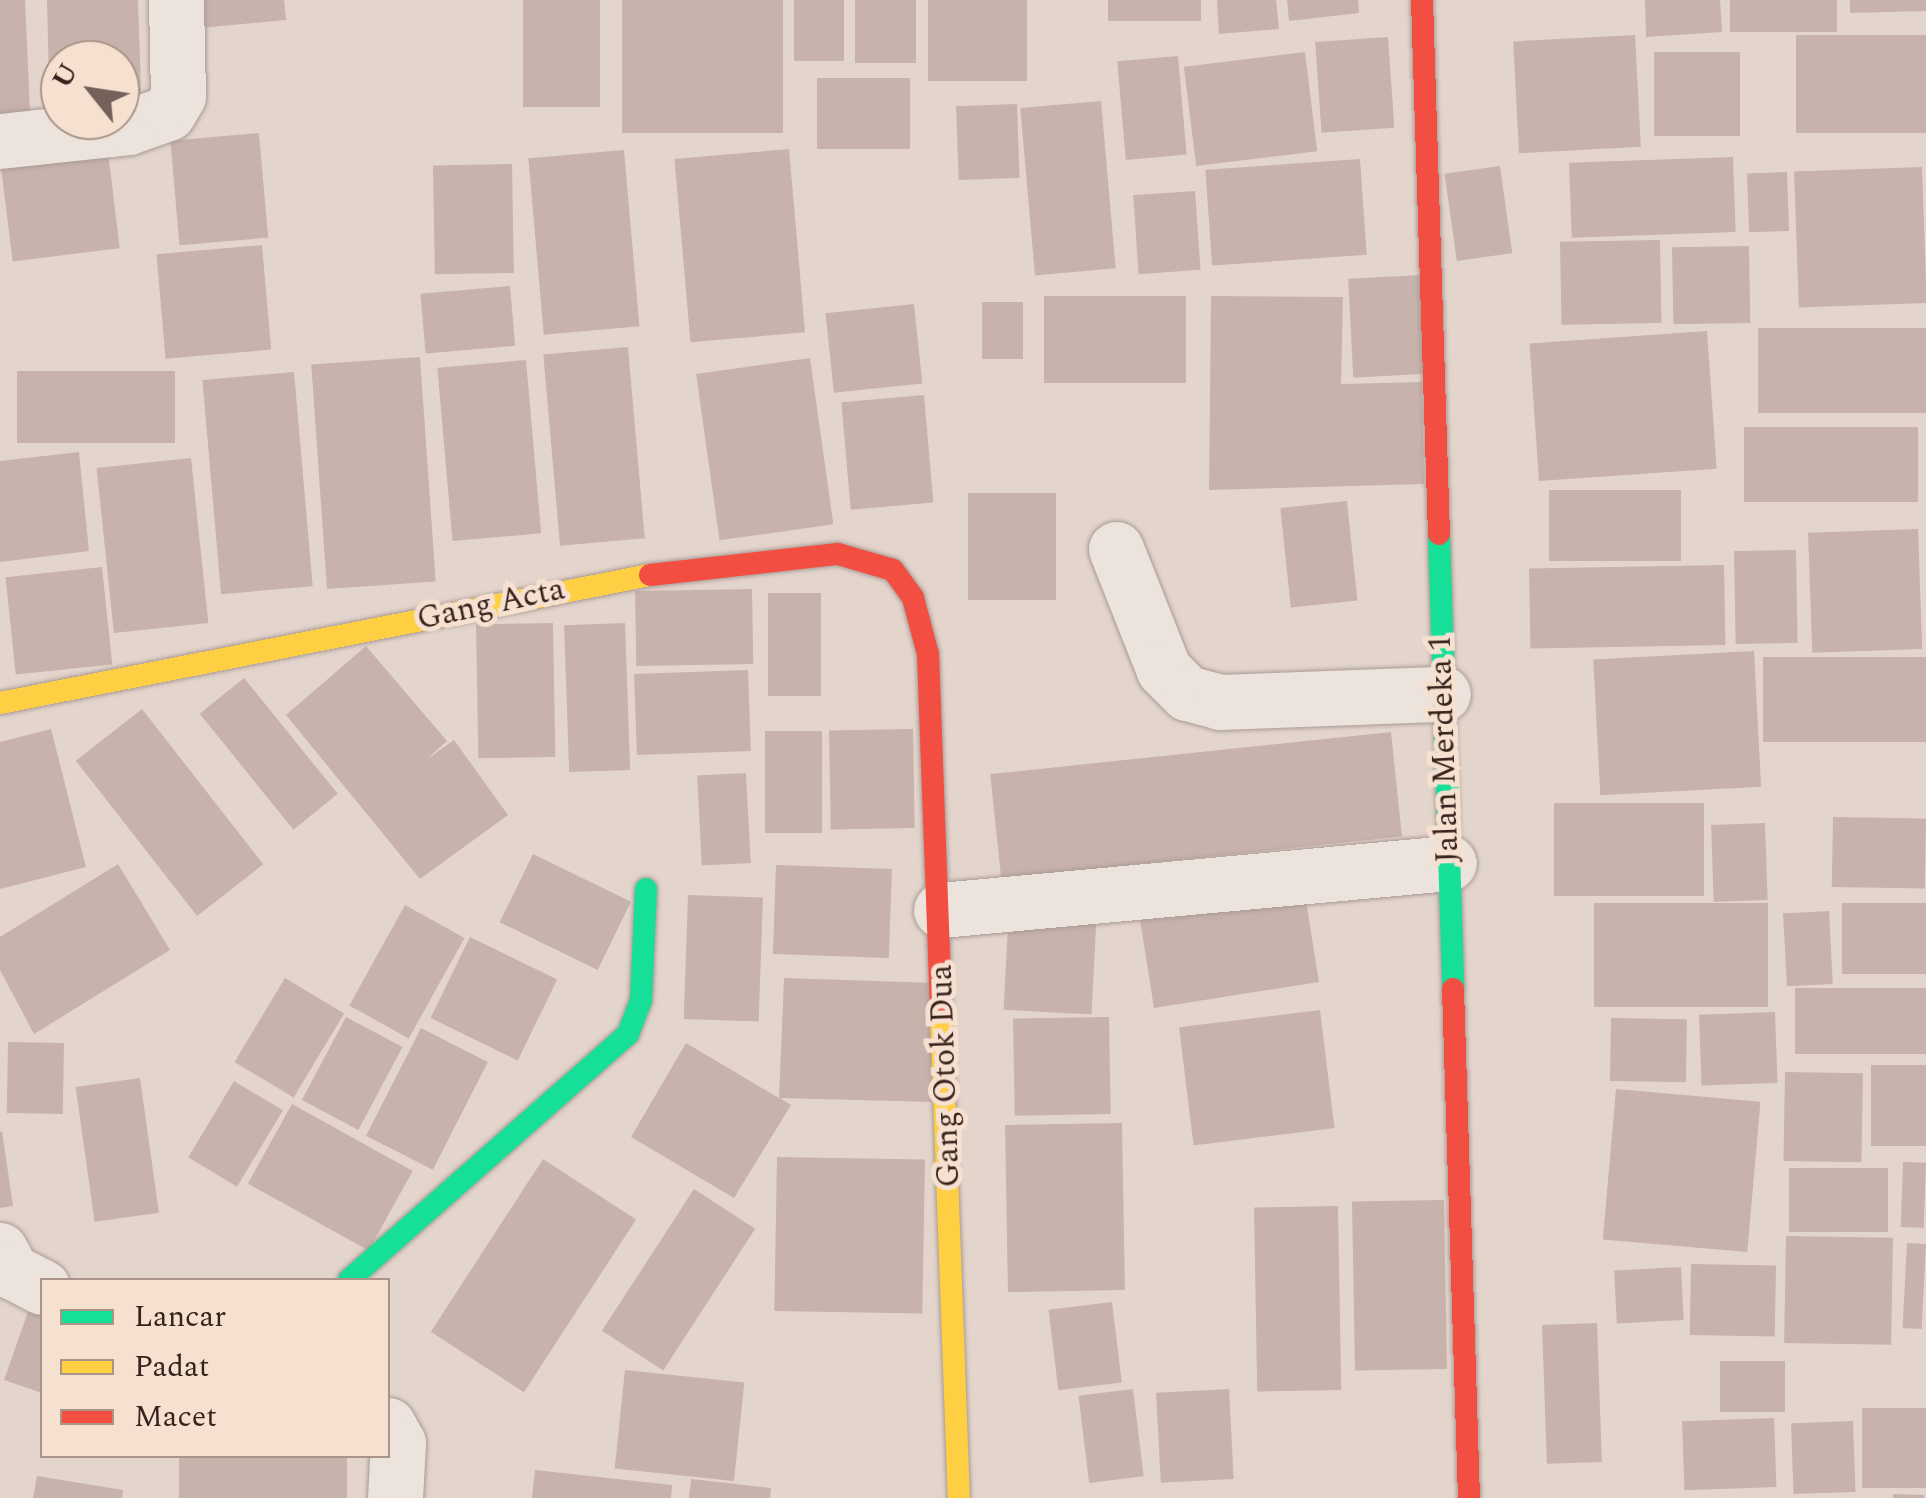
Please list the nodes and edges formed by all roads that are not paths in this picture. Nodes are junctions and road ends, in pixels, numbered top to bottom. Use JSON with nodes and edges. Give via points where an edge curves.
{"nodes":[{"id":1,"x":176,"y":0,"type":"edge"},
{"id":2,"x":1422,"y":0,"type":"edge"},
{"id":3,"x":0,"y":142,"type":"edge"},
{"id":4,"x":1116,"y":549,"type":"dead end"},
{"id":5,"x":928,"y":654,"type":"joint"},
{"id":6,"x":1444,"y":694,"type":"junction"},
{"id":7,"x":0,"y":702,"type":"edge"},
{"id":8,"x":1449,"y":863,"type":"junction"},
{"id":9,"x":646,"y":890,"type":"dead end"},
{"id":10,"x":941,"y":910,"type":"junction"},
{"id":11,"x":0,"y":1250,"type":"edge"},
{"id":12,"x":351,"y":1278,"type":"edge"},
{"id":13,"x":40,"y":1286,"type":"edge"},
{"id":14,"x":390,"y":1428,"type":"edge"},
{"id":15,"x":395,"y":1498,"type":"edge"},
{"id":16,"x":959,"y":1498,"type":"edge"},
{"id":17,"x":1469,"y":1498,"type":"edge"}],
"edges":[{"from":1,"to":3,"type":"street","via":[[178,96],[168,113],[128,128]]},
{"from":2,"to":6,"type":"street","name":"Jalan Merdeka 1"},
{"from":4,"to":6,"type":"street","via":[[1164,670],[1187,693],[1220,702]]},
{"from":5,"to":7,"type":"street","name":"Gang Acta","via":[[914,598],[892,570],[819,555],[619,578]]},
{"from":5,"to":10,"type":"street","name":"Gang Otok Dua"},
{"from":6,"to":8,"type":"street","name":"Jalan Merdeka 1"},
{"from":8,"to":10,"type":"street"},
{"from":8,"to":17,"type":"street","name":"Jalan Merdeka 1"},
{"from":9,"to":12,"type":"street","via":[[642,1000],[628,1034]]},
{"from":10,"to":16,"type":"street","name":"Gang Otok Dua"},
{"from":11,"to":13,"type":"street","via":[[11,1271]]},
{"from":14,"to":15,"type":"street","via":[[398,1443]]}]}
